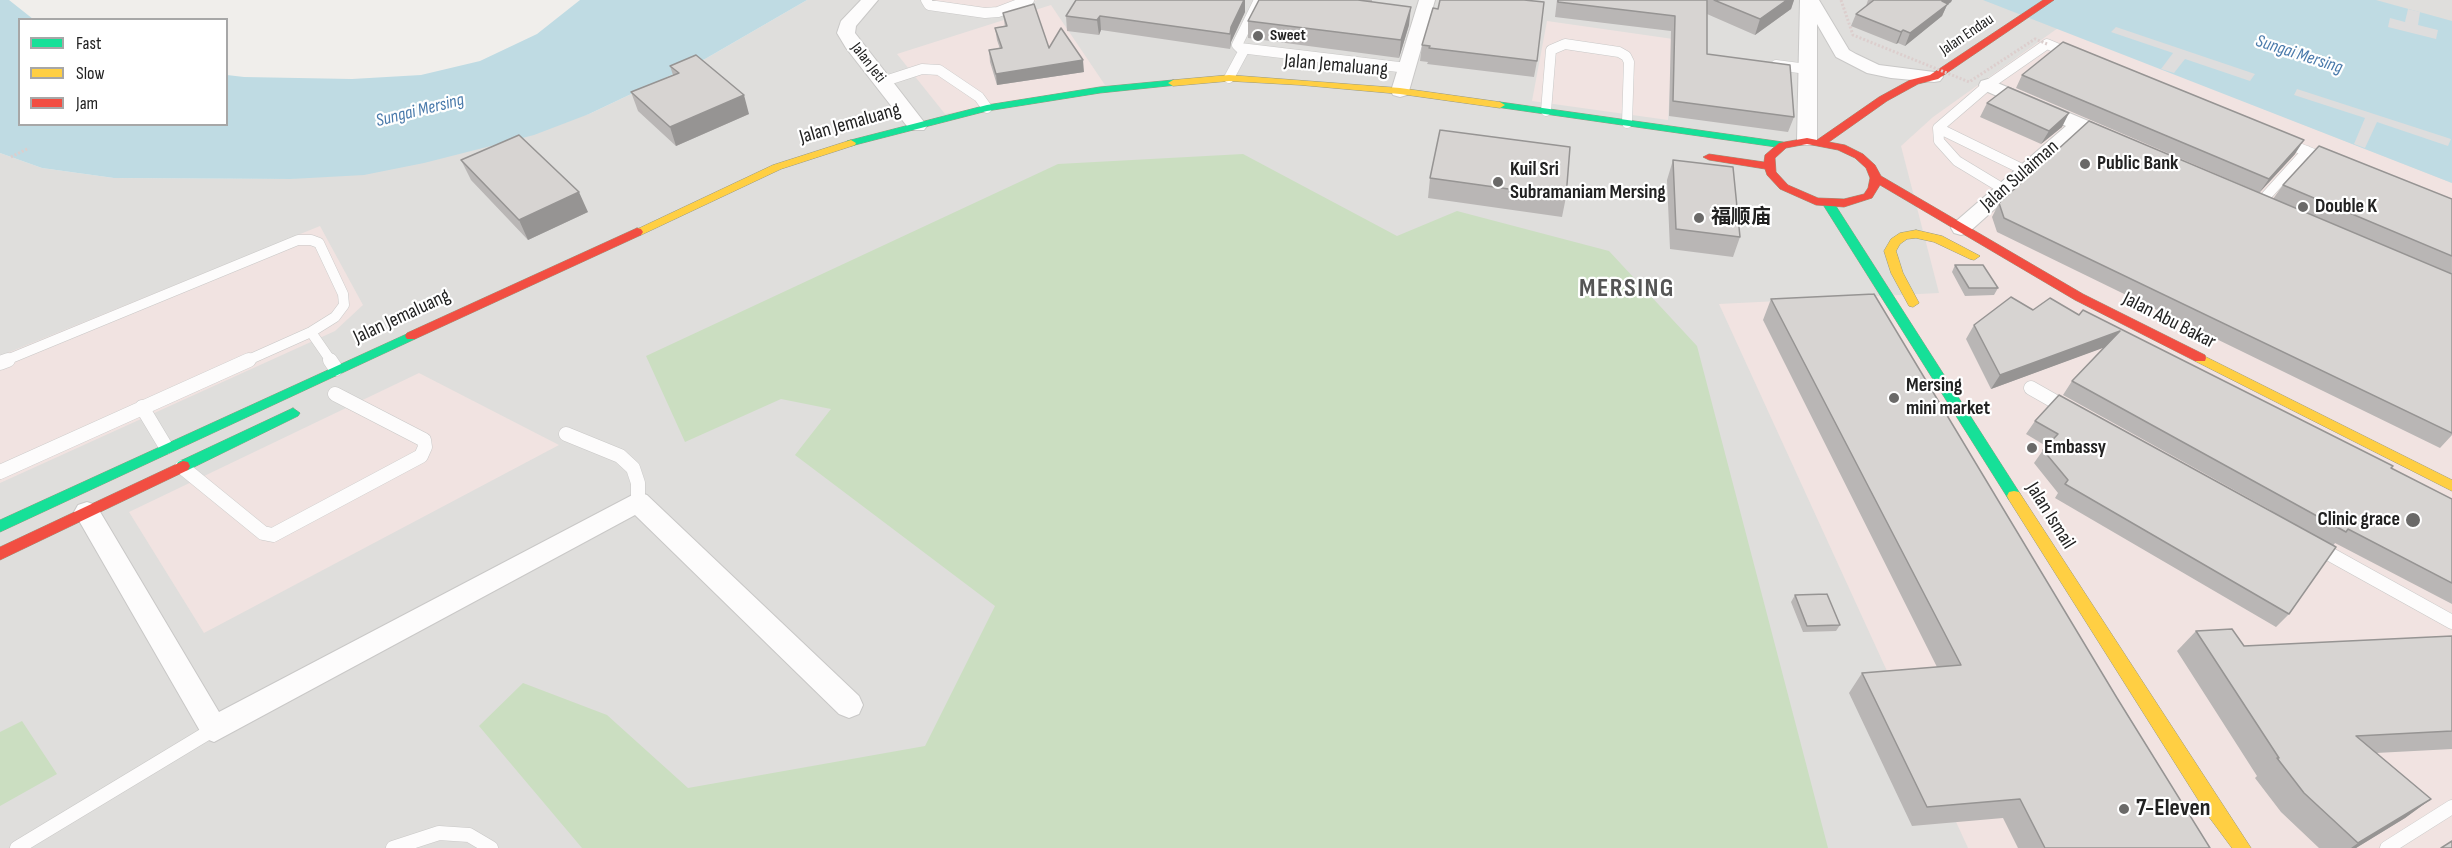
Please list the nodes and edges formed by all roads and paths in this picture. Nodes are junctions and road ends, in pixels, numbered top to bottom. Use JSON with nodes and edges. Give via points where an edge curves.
{"nodes":[{"id":1,"x":870,"y":0,"type":"edge"},
{"id":2,"x":926,"y":0,"type":"edge"},
{"id":3,"x":1029,"y":0,"type":"edge"},
{"id":4,"x":1259,"y":0,"type":"edge"},
{"id":5,"x":1427,"y":0,"type":"edge"},
{"id":6,"x":1809,"y":0,"type":"edge"},
{"id":7,"x":1841,"y":0,"type":"edge"},
{"id":8,"x":2049,"y":0,"type":"edge"},
{"id":9,"x":2048,"y":44,"type":"junction"},
{"id":10,"x":1244,"y":50,"type":"junction"},
{"id":11,"x":2080,"y":57,"type":"edge"},
{"id":12,"x":1762,"y":63,"type":"edge"},
{"id":13,"x":1407,"y":68,"type":"junction"},
{"id":14,"x":1807,"y":69,"type":"junction"},
{"id":15,"x":1934,"y":77,"type":"junction"},
{"id":16,"x":1229,"y":78,"type":"junction"},
{"id":17,"x":882,"y":82,"type":"junction"},
{"id":18,"x":1988,"y":85,"type":"junction"},
{"id":19,"x":1400,"y":91,"type":"junction"},
{"id":20,"x":1208,"y":94,"type":"dead end"},
{"id":21,"x":1922,"y":96,"type":"dead end"},
{"id":22,"x":1124,"y":102,"type":"dead end"},
{"id":23,"x":1081,"y":107,"type":"dead end"},
{"id":24,"x":987,"y":108,"type":"junction"},
{"id":25,"x":1546,"y":111,"type":"junction"},
{"id":26,"x":1002,"y":120,"type":"dead end"},
{"id":27,"x":1627,"y":123,"type":"junction"},
{"id":28,"x":978,"y":124,"type":"dead end"},
{"id":29,"x":2079,"y":124,"type":"junction"},
{"id":30,"x":917,"y":126,"type":"junction"},
{"id":31,"x":1938,"y":128,"type":"junction"},
{"id":32,"x":2274,"y":138,"type":"edge"},
{"id":33,"x":1814,"y":141,"type":"junction"},
{"id":34,"x":1783,"y":145,"type":"junction"},
{"id":35,"x":892,"y":147,"type":"dead end"},
{"id":36,"x":29,"y":148,"type":"dead end"},
{"id":37,"x":2133,"y":148,"type":"edge"},
{"id":38,"x":1872,"y":149,"type":"dead end"},
{"id":39,"x":2307,"y":151,"type":"junction"},
{"id":40,"x":1698,"y":155,"type":"dead end"},
{"id":41,"x":11,"y":157,"type":"dead end"},
{"id":42,"x":2338,"y":164,"type":"edge"},
{"id":43,"x":1769,"y":166,"type":"junction"},
{"id":44,"x":2026,"y":171,"type":"junction"},
{"id":45,"x":1874,"y":173,"type":"junction"},
{"id":46,"x":2005,"y":190,"type":"junction"},
{"id":47,"x":2239,"y":195,"type":"edge"},
{"id":48,"x":1828,"y":203,"type":"junction"},
{"id":49,"x":2259,"y":204,"type":"junction"},
{"id":50,"x":2280,"y":213,"type":"edge"},
{"id":51,"x":1961,"y":228,"type":"junction"},
{"id":52,"x":1991,"y":264,"type":"dead end"},
{"id":53,"x":2013,"y":274,"type":"dead end"},
{"id":54,"x":2079,"y":297,"type":"junction"},
{"id":55,"x":1919,"y":315,"type":"dead end"},
{"id":56,"x":311,"y":332,"type":"junction"},
{"id":57,"x":1936,"y":346,"type":"dead end"},
{"id":58,"x":0,"y":363,"type":"edge"},
{"id":59,"x":336,"y":369,"type":"junction"},
{"id":60,"x":355,"y":384,"type":"dead end"},
{"id":61,"x":2031,"y":388,"type":"dead end"},
{"id":62,"x":330,"y":396,"type":"joint"},
{"id":63,"x":142,"y":407,"type":"junction"},
{"id":64,"x":304,"y":408,"type":"dead end"},
{"id":65,"x":1964,"y":416,"type":"junction"},
{"id":66,"x":2082,"y":417,"type":"edge"},
{"id":67,"x":566,"y":434,"type":"dead end"},
{"id":68,"x":166,"y":447,"type":"junction"},
{"id":69,"x":182,"y":466,"type":"junction"},
{"id":70,"x":0,"y":472,"type":"edge"},
{"id":71,"x":2452,"y":486,"type":"edge"},
{"id":72,"x":638,"y":502,"type":"junction"},
{"id":73,"x":87,"y":512,"type":"junction"},
{"id":74,"x":0,"y":526,"type":"edge"},
{"id":75,"x":2308,"y":542,"type":"edge"},
{"id":76,"x":0,"y":554,"type":"edge"},
{"id":77,"x":2452,"y":622,"type":"edge"},
{"id":78,"x":849,"y":705,"type":"dead end"},
{"id":79,"x":214,"y":729,"type":"junction"},
{"id":80,"x":2452,"y":807,"type":"edge"},
{"id":81,"x":17,"y":848,"type":"edge"},
{"id":82,"x":393,"y":848,"type":"edge"},
{"id":83,"x":491,"y":848,"type":"edge"},
{"id":84,"x":2242,"y":848,"type":"edge"},
{"id":85,"x":2387,"y":848,"type":"edge"}],
"edges":[{"from":1,"to":17,"type":"street","name":"Jalan Jeti","via":[[847,25],[846,33]]},
{"from":2,"to":3,"type":"lane","via":[[929,5],[985,13]]},
{"from":4,"to":10,"type":"lane","via":[[1237,45]]},
{"from":5,"to":13,"type":"street","via":[[1416,18]]},
{"from":6,"to":14,"type":"street"},
{"from":6,"to":15,"type":"street","via":[[1842,53],[1850,58],[1873,69]]},
{"from":7,"to":9,"type":"path","bridge":true,"via":[[1853,35],[1969,82],[2035,39]]},
{"from":8,"to":15,"type":"main road","name":"Jalan Endau"},
{"from":9,"to":11,"type":"lane"},
{"from":9,"to":18,"type":"lane"},
{"from":10,"to":13,"type":"lane"},
{"from":10,"to":16,"type":"lane"},
{"from":12,"to":14,"type":"lane"},
{"from":13,"to":19,"type":"street"},
{"from":14,"to":33,"type":"street"},
{"from":15,"to":21,"type":"main road","name":"Jalan Endau","via":[[1931,90]]},
{"from":15,"to":33,"type":"main road","name":"Jalan Endau","via":[[1898,90]]},
{"from":16,"to":19,"type":"main road","name":"Jalan Jemaluang"},
{"from":16,"to":24,"type":"main road","name":"Jalan Jemaluang","via":[[1100,90]]},
{"from":17,"to":24,"type":"lane","via":[[922,69],[939,70],[980,97]]},
{"from":17,"to":30,"type":"street","name":"Jalan Jeti"},
{"from":18,"to":29,"type":"street","name":"Jalan Sulaiman"},
{"from":18,"to":31,"type":"lane"},
{"from":19,"to":25,"type":"main road","name":"Jalan Jemaluang"},
{"from":20,"to":22,"type":"main road"},
{"from":23,"to":26,"type":"main road"},
{"from":24,"to":30,"type":"main road","name":"Jalan Jemaluang"},
{"from":25,"to":27,"type":"main road","name":"Jalan Jemaluang"},
{"from":25,"to":27,"type":"lane","via":[[1551,50],[1564,44],[1619,52],[1629,62]]},
{"from":27,"to":34,"type":"main road","name":"Jalan Jemaluang"},
{"from":28,"to":35,"type":"main road","name":"Jalan Jemaluang"},
{"from":29,"to":37,"type":"street","name":"Jalan Sulaiman"},
{"from":29,"to":44,"type":"street","name":"Jalan Sulaiman"},
{"from":30,"to":59,"type":"main road","name":"Jalan Jemaluang","via":[[777,167]]},
{"from":31,"to":44,"type":"lane"},
{"from":31,"to":46,"type":"lane","via":[[1939,141],[1957,161]]},
{"from":32,"to":39,"type":"lane"},
{"from":33,"to":34,"type":"main road","name":"Jalan Jemaluang"},
{"from":33,"to":45,"type":"main road","name":"Jalan Abu Bakar","via":[[1859,156]]},
{"from":34,"to":43,"type":"main road","via":[[1769,158]]},
{"from":36,"to":41,"type":"path"},
{"from":38,"to":45,"type":"main road"},
{"from":39,"to":42,"type":"lane"},
{"from":39,"to":49,"type":"lane"},
{"from":40,"to":43,"type":"main road"},
{"from":43,"to":48,"type":"main road","via":[[1784,187]]},
{"from":44,"to":46,"type":"street","name":"Jalan Sulaiman"},
{"from":45,"to":48,"type":"main road","via":[[1874,189],[1868,196]]},
{"from":45,"to":51,"type":"main road","name":"Jalan Abu Bakar"},
{"from":46,"to":51,"type":"street","name":"Jalan Sulaiman"},
{"from":47,"to":49,"type":"street"},
{"from":48,"to":65,"type":"main road","name":"Jalan Ismail"},
{"from":49,"to":50,"type":"street"},
{"from":51,"to":54,"type":"main road","name":"Jalan Abu Bakar"},
{"from":52,"to":55,"type":"main road","via":[[1938,239],[1917,234],[1895,242],[1890,251]]},
{"from":53,"to":54,"type":"main road","via":[[2055,294]]},
{"from":54,"to":71,"type":"main road","name":"Jalan Abu Bakar"},
{"from":56,"to":58,"type":"lane","via":[[340,311],[343,294],[319,243],[298,240]]},
{"from":56,"to":59,"type":"lane"},
{"from":56,"to":63,"type":"lane"},
{"from":57,"to":65,"type":"main road","via":[[1964,398]]},
{"from":59,"to":68,"type":"main road","name":"Jalan Jemaluang"},
{"from":60,"to":62,"type":"main road"},
{"from":61,"to":66,"type":"lane"},
{"from":62,"to":69,"type":"lane","via":[[424,440],[421,456],[273,535],[262,533]]},
{"from":63,"to":68,"type":"lane"},
{"from":63,"to":70,"type":"lane"},
{"from":64,"to":69,"type":"main road"},
{"from":65,"to":84,"type":"main road","name":"Jalan Ismail"},
{"from":67,"to":72,"type":"lane","via":[[620,456],[633,468]]},
{"from":68,"to":74,"type":"main road","name":"Jalan Jemaluang"},
{"from":69,"to":73,"type":"main road"},
{"from":72,"to":78,"type":"street"},
{"from":72,"to":79,"type":"street"},
{"from":73,"to":76,"type":"main road"},
{"from":73,"to":79,"type":"street"},
{"from":75,"to":77,"type":"lane"},
{"from":79,"to":81,"type":"lane"},
{"from":80,"to":85,"type":"lane"},
{"from":82,"to":83,"type":"lane","via":[[439,833],[469,835]]}]}
